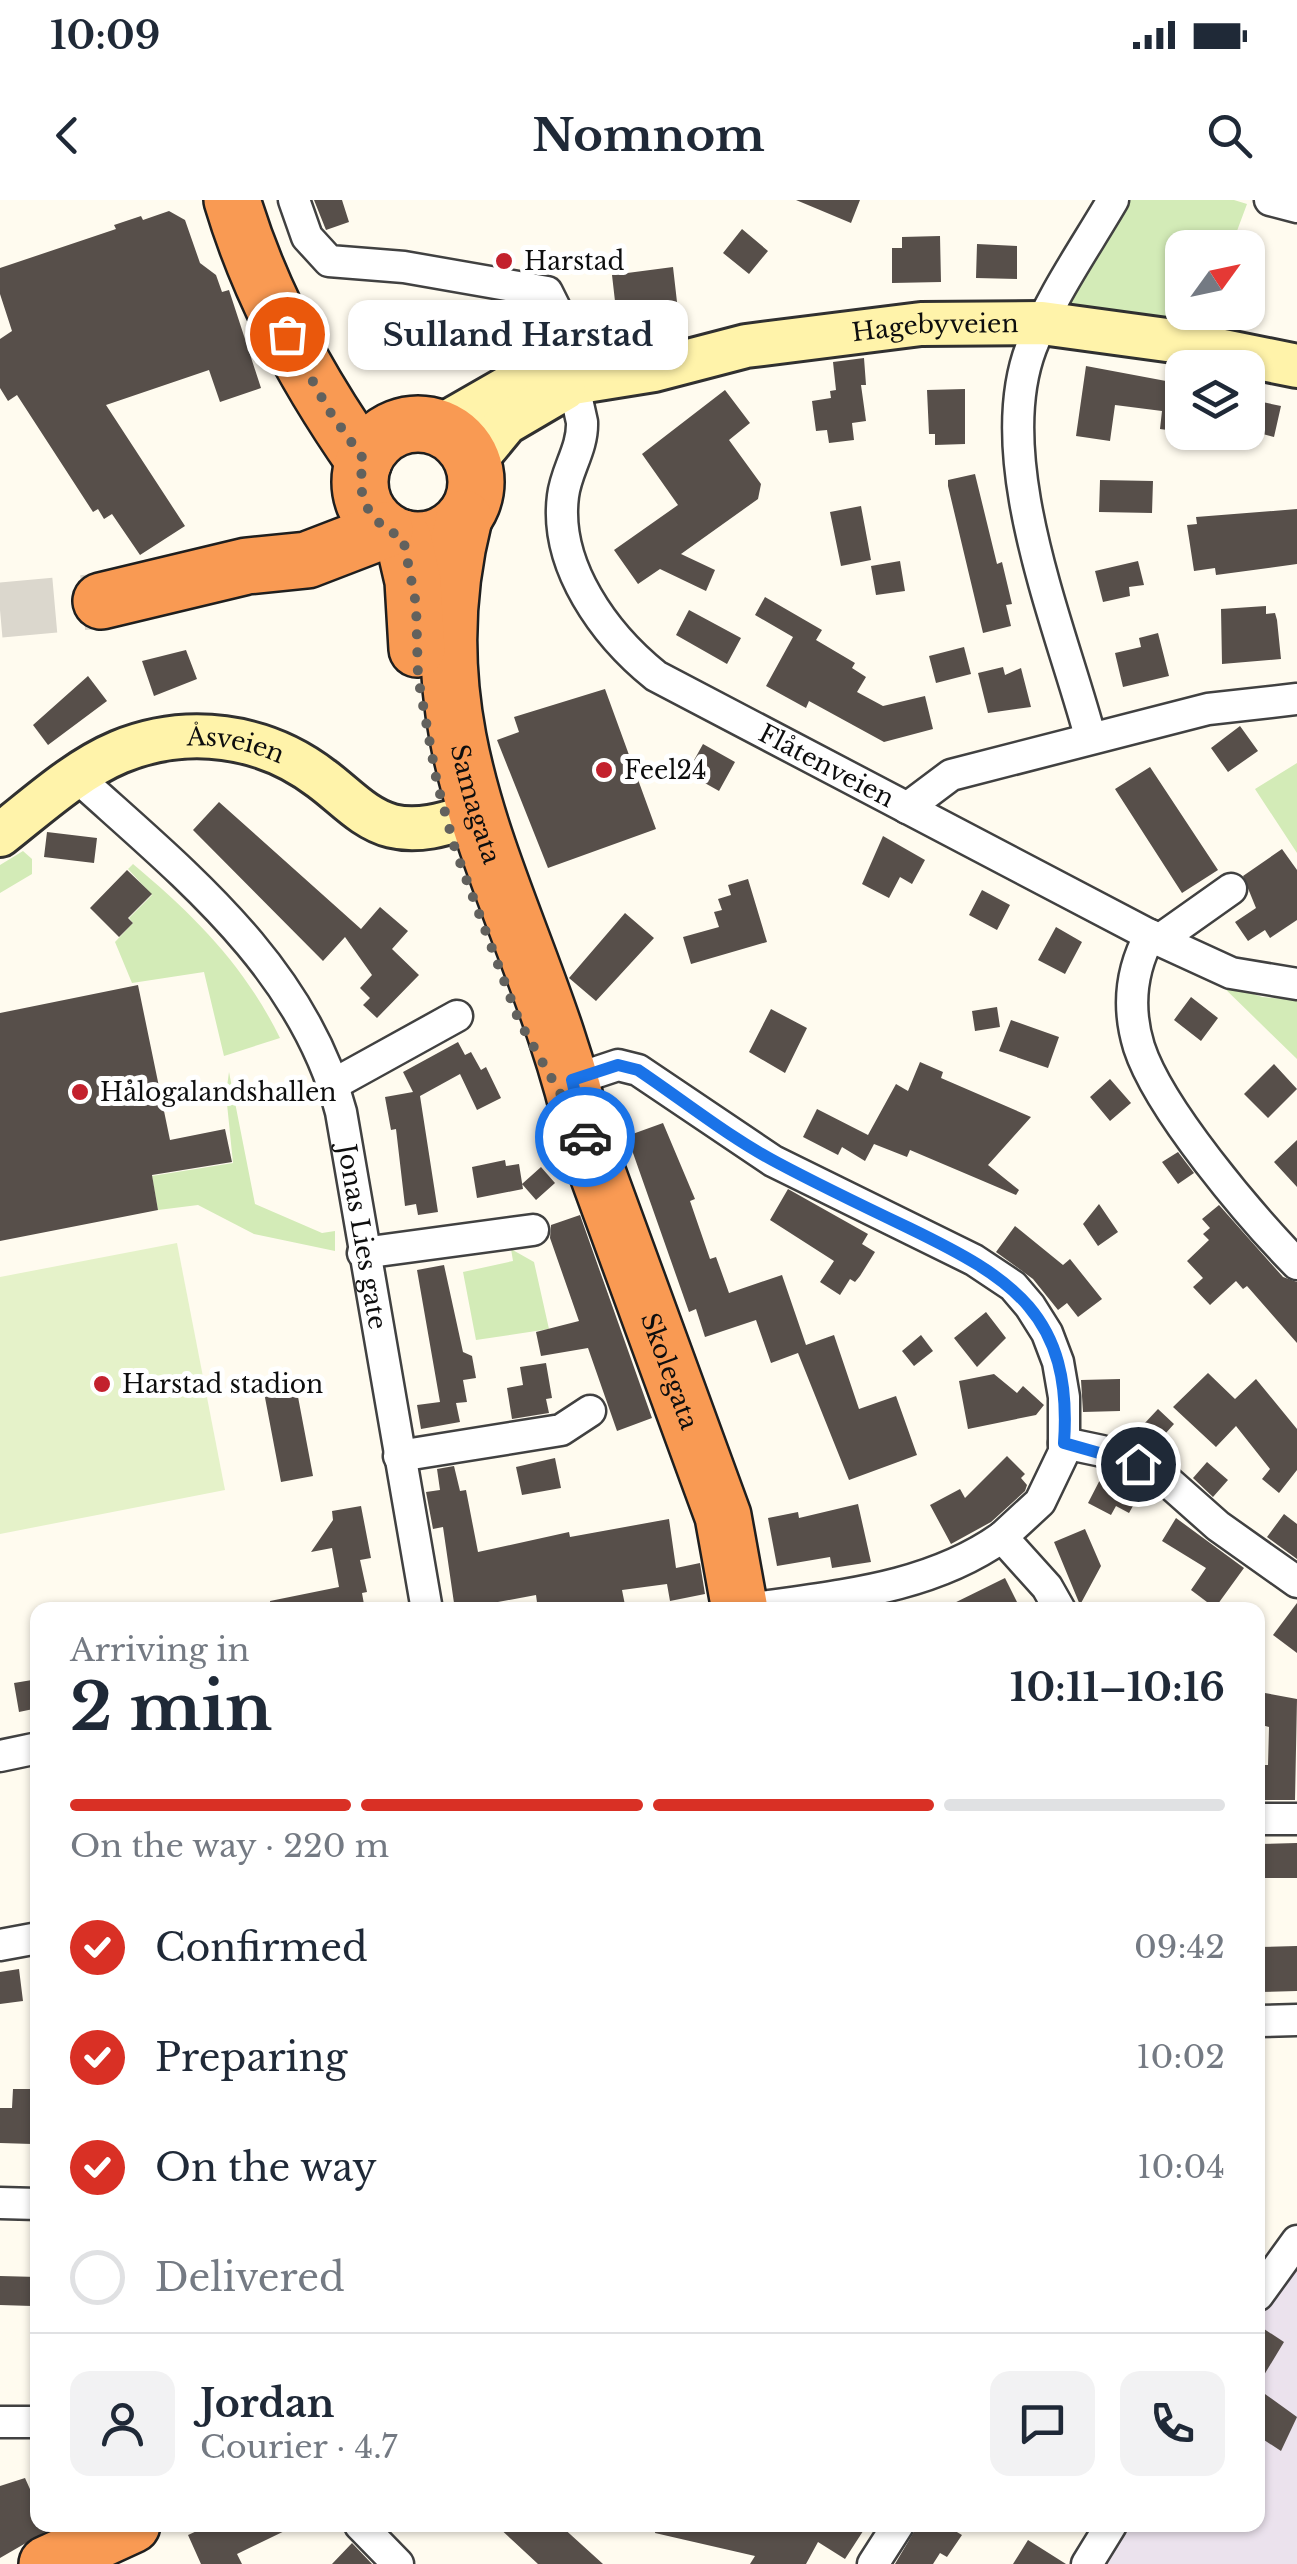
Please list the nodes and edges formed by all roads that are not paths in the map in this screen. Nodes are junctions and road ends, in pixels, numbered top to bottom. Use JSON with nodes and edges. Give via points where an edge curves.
{"nodes":[{"id":1,"x":232,"y":200,"type":"edge"},
{"id":2,"x":252,"y":200,"type":"edge"},
{"id":3,"x":294,"y":200,"type":"edge"},
{"id":4,"x":1112,"y":200,"type":"edge"},
{"id":5,"x":1270,"y":200,"type":"edge"},
{"id":6,"x":1297,"y":207,"type":"edge"},
{"id":7,"x":1042,"y":323,"type":"junction"},
{"id":8,"x":1297,"y":366,"type":"edge"},
{"id":9,"x":573,"y":383,"type":"junction"},
{"id":10,"x":403,"y":476,"type":"junction"},
{"id":11,"x":101,"y":601,"type":"tunnel mouth"},
{"id":12,"x":1297,"y":698,"type":"edge"},
{"id":13,"x":1090,"y":736,"type":"junction"},
{"id":14,"x":77,"y":776,"type":"junction"},
{"id":15,"x":907,"y":808,"type":"junction"},
{"id":16,"x":461,"y":819,"type":"junction"},
{"id":17,"x":0,"y":835,"type":"edge"},
{"id":18,"x":1231,"y":889,"type":"dead end"},
{"id":19,"x":1155,"y":938,"type":"junction"},
{"id":20,"x":1297,"y":984,"type":"edge"},
{"id":21,"x":457,"y":1016,"type":"dead end"},
{"id":22,"x":572,"y":1080,"type":"junction"},
{"id":23,"x":334,"y":1084,"type":"junction"},
{"id":24,"x":585,"y":1139,"type":"junction"},
{"id":25,"x":533,"y":1230,"type":"dead end"},
{"id":26,"x":363,"y":1253,"type":"junction"},
{"id":27,"x":1297,"y":1264,"type":"edge"},
{"id":28,"x":590,"y":1411,"type":"dead end"},
{"id":29,"x":1064,"y":1443,"type":"junction"},
{"id":30,"x":399,"y":1456,"type":"junction"},
{"id":31,"x":1002,"y":1538,"type":"junction"},
{"id":32,"x":1297,"y":1582,"type":"edge"},
{"id":33,"x":426,"y":1602,"type":"edge"},
{"id":34,"x":739,"y":1602,"type":"edge"},
{"id":35,"x":787,"y":1602,"type":"edge"},
{"id":36,"x":1055,"y":1602,"type":"edge"},
{"id":37,"x":30,"y":1750,"type":"edge"},
{"id":38,"x":0,"y":1756,"type":"edge"},
{"id":39,"x":1265,"y":1819,"type":"edge"},
{"id":40,"x":1297,"y":1820,"type":"edge"},
{"id":41,"x":30,"y":1939,"type":"edge"},
{"id":42,"x":0,"y":1945,"type":"edge"},
{"id":43,"x":1265,"y":2020,"type":"edge"},
{"id":44,"x":1297,"y":2020,"type":"edge"},
{"id":45,"x":0,"y":2203,"type":"edge"},
{"id":46,"x":30,"y":2204,"type":"edge"},
{"id":47,"x":1297,"y":2241,"type":"edge"},
{"id":48,"x":1265,"y":2285,"type":"edge"},
{"id":49,"x":0,"y":2422,"type":"edge"},
{"id":50,"x":30,"y":2422,"type":"edge"},
{"id":51,"x":117,"y":2532,"type":"edge"},
{"id":52,"x":367,"y":2532,"type":"edge"},
{"id":53,"x":894,"y":2532,"type":"edge"},
{"id":54,"x":1103,"y":2532,"type":"edge"},
{"id":55,"x":47,"y":2564,"type":"edge"},
{"id":56,"x":398,"y":2564,"type":"edge"},
{"id":57,"x":874,"y":2564,"type":"edge"},
{"id":58,"x":1087,"y":2564,"type":"edge"}],
"edges":[{"from":1,"to":10,"type":"highway","name":"Samagata","via":[[287,334],[328,409]]},
{"from":2,"to":10,"type":"highway","via":[[326,342],[368,401]]},
{"from":3,"to":9,"type":"street","name":"Flåtenveien","via":[[307,237],[329,261],[547,292]]},
{"from":4,"to":7,"type":"street"},
{"from":5,"to":6,"type":"street"},
{"from":7,"to":8,"type":"main road","name":"Hagebyveien"},
{"from":7,"to":9,"type":"main road","name":"Hagebyveien","via":[[839,331]]},
{"from":7,"to":13,"type":"street","via":[[1021,387],[1017,450],[1026,507]]},
{"from":9,"to":10,"type":"main road","name":"Hagebyveien"},
{"from":9,"to":15,"type":"street","name":"Flåtenveien","via":[[582,436],[565,482],[562,518],[572,560],[598,614],[656,676]]},
{"from":10,"to":11,"type":"highway","via":[[307,560],[247,566]]},
{"from":10,"to":16,"type":"highway","name":"Samagata","via":[[418,677]]},
{"from":10,"to":16,"type":"highway","name":"Samagata","via":[[432,539],[464,518],[446,622]]},
{"from":12,"to":13,"type":"street","via":[[1208,709]]},
{"from":13,"to":15,"type":"street","via":[[951,775]]},
{"from":14,"to":16,"type":"main road","name":"Åsveien","via":[[143,743],[226,737],[300,764],[378,821],[410,829]]},
{"from":14,"to":17,"type":"main road","name":"Åsveien"},
{"from":14,"to":23,"type":"street","name":"Jonas Lies gate","via":[[250,940],[298,1006]]},
{"from":15,"to":19,"type":"street","name":"Flåtenveien"},
{"from":16,"to":22,"type":"highway","name":"Samagata"},
{"from":16,"to":24,"type":"highway","name":"Samagata","via":[[519,1021]]},
{"from":18,"to":19,"type":"street"},
{"from":19,"to":20,"type":"street","name":"Flåtenveien","via":[[1231,973]]},
{"from":19,"to":27,"type":"street","via":[[1134,972],[1139,1047],[1215,1168]]},
{"from":21,"to":23,"type":"street"},
{"from":22,"to":24,"type":"highway","name":"Samagata"},
{"from":22,"to":29,"type":"street","via":[[618,1065],[638,1070],[774,1161],[1013,1286],[1047,1333],[1058,1362]]},
{"from":23,"to":26,"type":"street","name":"Jonas Lies gate"},
{"from":24,"to":34,"type":"highway","name":"Skolegata","via":[[723,1516]]},
{"from":25,"to":26,"type":"street"},
{"from":26,"to":30,"type":"street","name":"Jonas Lies gate"},
{"from":28,"to":30,"type":"street","via":[[561,1430]]},
{"from":29,"to":31,"type":"street","via":[[1056,1476],[1040,1502]]},
{"from":29,"to":32,"type":"street","via":[[1102,1451],[1165,1479]]},
{"from":30,"to":33,"type":"street","name":"Jonas Lies gate"},
{"from":31,"to":35,"type":"street","via":[[924,1578]]},
{"from":31,"to":36,"type":"street"},
{"from":37,"to":38,"type":"street"},
{"from":39,"to":40,"type":"street"},
{"from":41,"to":42,"type":"street"},
{"from":43,"to":44,"type":"street"},
{"from":45,"to":46,"type":"street"},
{"from":47,"to":48,"type":"street"},
{"from":49,"to":50,"type":"street"},
{"from":51,"to":55,"type":"highway"},
{"from":52,"to":56,"type":"street"},
{"from":53,"to":57,"type":"street"},
{"from":54,"to":58,"type":"street"}]}
